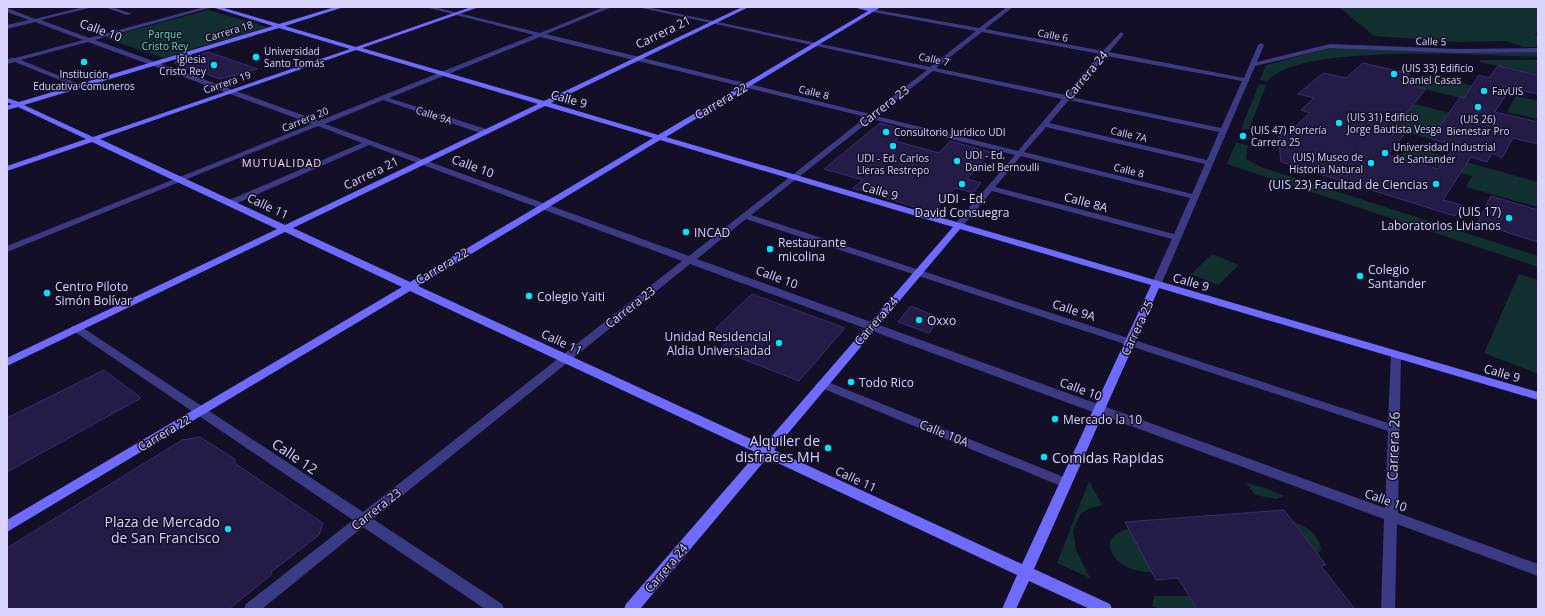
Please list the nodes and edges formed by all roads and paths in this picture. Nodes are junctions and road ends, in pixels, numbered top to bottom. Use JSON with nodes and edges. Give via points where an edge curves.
{"nodes":[{"id":1,"x":90,"y":7,"type":"edge"},
{"id":2,"x":107,"y":7,"type":"edge"},
{"id":3,"x":210,"y":7,"type":"edge"},
{"id":4,"x":215,"y":7,"type":"edge"},
{"id":5,"x":428,"y":7,"type":"edge"},
{"id":6,"x":476,"y":7,"type":"edge"},
{"id":7,"x":609,"y":7,"type":"edge"},
{"id":8,"x":640,"y":7,"type":"edge"},
{"id":9,"x":746,"y":7,"type":"edge"},
{"id":10,"x":856,"y":7,"type":"edge"},
{"id":11,"x":1010,"y":7,"type":"edge"},
{"id":12,"x":335,"y":8,"type":"edge"},
{"id":13,"x":876,"y":9,"type":"edge"},
{"id":14,"x":7,"y":10,"type":"edge"},
{"id":15,"x":129,"y":14,"type":"dead end"},
{"id":16,"x":456,"y":14,"type":"junction"},
{"id":17,"x":36,"y":20,"type":"junction"},
{"id":18,"x":713,"y":23,"type":"junction"},
{"id":19,"x":279,"y":26,"type":"junction"},
{"id":20,"x":7,"y":27,"type":"edge"},
{"id":21,"x":981,"y":30,"type":"junction"},
{"id":22,"x":1122,"y":34,"type":"dead end"},
{"id":23,"x":541,"y":35,"type":"junction"},
{"id":24,"x":89,"y":40,"type":"junction"},
{"id":25,"x":816,"y":44,"type":"junction"},
{"id":26,"x":1261,"y":45,"type":"dead end"},
{"id":27,"x":356,"y":48,"type":"junction"},
{"id":28,"x":1538,"y":50,"type":"edge"},
{"id":29,"x":1104,"y":54,"type":"junction"},
{"id":30,"x":7,"y":56,"type":"edge"},
{"id":31,"x":638,"y":59,"type":"junction"},
{"id":32,"x":15,"y":60,"type":"junction"},
{"id":33,"x":7,"y":62,"type":"edge"},
{"id":34,"x":154,"y":64,"type":"junction"},
{"id":35,"x":1252,"y":65,"type":"junction"},
{"id":36,"x":932,"y":69,"type":"junction"},
{"id":37,"x":443,"y":74,"type":"junction"},
{"id":38,"x":1246,"y":80,"type":"junction"},
{"id":39,"x":79,"y":86,"type":"junction"},
{"id":40,"x":746,"y":86,"type":"junction"},
{"id":41,"x":231,"y":92,"type":"junction"},
{"id":42,"x":383,"y":98,"type":"junction"},
{"id":43,"x":1067,"y":98,"type":"junction"},
{"id":44,"x":7,"y":100,"type":"edge"},
{"id":45,"x":544,"y":104,"type":"junction"},
{"id":46,"x":19,"y":105,"type":"junction"},
{"id":47,"x":7,"y":108,"type":"edge"},
{"id":48,"x":871,"y":117,"type":"junction"},
{"id":49,"x":319,"y":124,"type":"junction"},
{"id":50,"x":1044,"y":124,"type":"junction"},
{"id":51,"x":1224,"y":131,"type":"junction"},
{"id":52,"x":486,"y":132,"type":"junction"},
{"id":53,"x":658,"y":138,"type":"junction"},
{"id":54,"x":93,"y":139,"type":"junction"},
{"id":55,"x":370,"y":142,"type":"junction"},
{"id":56,"x":1020,"y":153,"type":"junction"},
{"id":57,"x":423,"y":162,"type":"junction"},
{"id":58,"x":1210,"y":163,"type":"junction"},
{"id":59,"x":7,"y":169,"type":"edge"},
{"id":60,"x":794,"y":178,"type":"junction"},
{"id":61,"x":180,"y":180,"type":"junction"},
{"id":62,"x":990,"y":188,"type":"junction"},
{"id":63,"x":1195,"y":197,"type":"junction"},
{"id":64,"x":230,"y":203,"type":"junction"},
{"id":65,"x":544,"y":206,"type":"junction"},
{"id":66,"x":745,"y":216,"type":"junction"},
{"id":67,"x":958,"y":226,"type":"junction"},
{"id":68,"x":285,"y":228,"type":"junction"},
{"id":69,"x":1177,"y":238,"type":"junction"},
{"id":70,"x":7,"y":249,"type":"edge"},
{"id":71,"x":690,"y":260,"type":"junction"},
{"id":72,"x":918,"y":272,"type":"junction"},
{"id":73,"x":1156,"y":285,"type":"junction"},
{"id":74,"x":409,"y":286,"type":"junction"},
{"id":75,"x":872,"y":326,"type":"junction"},
{"id":76,"x":76,"y":328,"type":"junction"},
{"id":77,"x":1130,"y":342,"type":"junction"},
{"id":78,"x":1396,"y":355,"type":"junction"},
{"id":79,"x":565,"y":358,"type":"junction"},
{"id":80,"x":7,"y":362,"type":"edge"},
{"id":81,"x":823,"y":384,"type":"junction"},
{"id":82,"x":1538,"y":396,"type":"edge"},
{"id":83,"x":1100,"y":410,"type":"junction"},
{"id":84,"x":200,"y":411,"type":"junction"},
{"id":85,"x":1394,"y":429,"type":"junction"},
{"id":86,"x":766,"y":451,"type":"junction"},
{"id":87,"x":1066,"y":483,"type":"junction"},
{"id":88,"x":1390,"y":516,"type":"junction"},
{"id":89,"x":363,"y":520,"type":"junction"},
{"id":90,"x":7,"y":527,"type":"edge"},
{"id":91,"x":1538,"y":570,"type":"edge"},
{"id":92,"x":1025,"y":572,"type":"junction"},
{"id":93,"x":251,"y":609,"type":"edge"},
{"id":94,"x":496,"y":609,"type":"edge"},
{"id":95,"x":631,"y":609,"type":"edge"},
{"id":96,"x":1009,"y":609,"type":"edge"},
{"id":97,"x":1105,"y":609,"type":"edge"},
{"id":98,"x":1388,"y":609,"type":"edge"}],
"edges":[{"from":1,"to":17,"type":"street"},
{"from":2,"to":15,"type":"street"},
{"from":3,"to":24,"type":"street"},
{"from":4,"to":19,"type":"street","name":"Calle 9"},
{"from":5,"to":16,"type":"street","name":"Calle 8"},
{"from":6,"to":16,"type":"street","name":"Carrera 19"},
{"from":7,"to":23,"type":"street","name":"Carrera 20"},
{"from":8,"to":18,"type":"street","name":"Calle 7"},
{"from":9,"to":18,"type":"street","name":"Carrera 21"},
{"from":10,"to":13,"type":"street","name":"Calle 6"},
{"from":11,"to":21,"type":"street","name":"Carrera 23"},
{"from":12,"to":19,"type":"street","name":"Carrera 18"},
{"from":13,"to":21,"type":"street","name":"Calle 6"},
{"from":13,"to":25,"type":"street","name":"Carrera 22"},
{"from":14,"to":17,"type":"street","name":"Calle 10"},
{"from":16,"to":23,"type":"street","name":"Calle 8"},
{"from":16,"to":27,"type":"street","name":"Carrera 19"},
{"from":17,"to":20,"type":"street"},
{"from":17,"to":24,"type":"street","name":"Calle 10"},
{"from":18,"to":25,"type":"street","name":"Calle 7"},
{"from":18,"to":31,"type":"street","name":"Carrera 21"},
{"from":19,"to":27,"type":"street","name":"Calle 9"},
{"from":19,"to":34,"type":"street","name":"Carrera 18"},
{"from":21,"to":29,"type":"street","name":"Calle 6"},
{"from":21,"to":36,"type":"street","name":"Carrera 23"},
{"from":22,"to":29,"type":"street","name":"Carrera 24"},
{"from":23,"to":31,"type":"street","name":"Calle 8"},
{"from":23,"to":37,"type":"street","name":"Carrera 20"},
{"from":24,"to":32,"type":"street"},
{"from":24,"to":34,"type":"street","name":"Calle 10"},
{"from":25,"to":36,"type":"street","name":"Calle 7"},
{"from":25,"to":40,"type":"street","name":"Carrera 22"},
{"from":26,"to":35,"type":"street","name":"Carrera 25"},
{"from":27,"to":37,"type":"street","name":"Calle 9"},
{"from":27,"to":41,"type":"street","name":"Carrera 19"},
{"from":28,"to":35,"type":"street","name":"Calle 5","via":[[1460,51],[1324,46]]},
{"from":29,"to":38,"type":"street","name":"Calle 6"},
{"from":29,"to":43,"type":"street","name":"Carrera 24"},
{"from":30,"to":32,"type":"street"},
{"from":31,"to":40,"type":"street","name":"Calle 8"},
{"from":31,"to":45,"type":"street","name":"Carrera 21"},
{"from":32,"to":33,"type":"street"},
{"from":32,"to":39,"type":"street"},
{"from":34,"to":39,"type":"street","name":"Carrera 18"},
{"from":34,"to":41,"type":"street","name":"Calle 10"},
{"from":35,"to":38,"type":"street","name":"Carrera 25"},
{"from":36,"to":43,"type":"street","name":"Calle 7"},
{"from":36,"to":48,"type":"street","name":"Carrera 23"},
{"from":37,"to":42,"type":"street","name":"Carrera 20"},
{"from":37,"to":45,"type":"street","name":"Calle 9"},
{"from":38,"to":51,"type":"street","name":"Carrera 25"},
{"from":39,"to":46,"type":"street","name":"Carrera 18"},
{"from":40,"to":48,"type":"street","name":"Calle 8"},
{"from":40,"to":53,"type":"street","name":"Carrera 22"},
{"from":41,"to":49,"type":"street","name":"Calle 10"},
{"from":41,"to":54,"type":"street","name":"Carrera 19"},
{"from":42,"to":49,"type":"street","name":"Carrera 20"},
{"from":42,"to":52,"type":"street","name":"Calle 9A"},
{"from":43,"to":50,"type":"street","name":"Carrera 24"},
{"from":43,"to":51,"type":"street","name":"Calle 7"},
{"from":44,"to":46,"type":"street","name":"Calle 11"},
{"from":45,"to":52,"type":"street","name":"Carrera 21"},
{"from":45,"to":53,"type":"street","name":"Calle 9"},
{"from":46,"to":47,"type":"street","name":"Carrera 18"},
{"from":46,"to":54,"type":"street","name":"Calle 11"},
{"from":48,"to":56,"type":"street","name":"Calle 8"},
{"from":48,"to":60,"type":"street","name":"Carrera 23"},
{"from":49,"to":55,"type":"street","name":"Calle 10"},
{"from":49,"to":61,"type":"street","name":"Carrera 20"},
{"from":50,"to":56,"type":"street","name":"Carrera 24"},
{"from":50,"to":58,"type":"street","name":"Calle 7A"},
{"from":51,"to":58,"type":"street","name":"Carrera 25"},
{"from":52,"to":57,"type":"street","name":"Carrera 21"},
{"from":53,"to":60,"type":"street","name":"Calle 9"},
{"from":53,"to":65,"type":"street","name":"Carrera 22"},
{"from":54,"to":59,"type":"street","name":"Carrera 19"},
{"from":54,"to":61,"type":"street","name":"Calle 11"},
{"from":55,"to":57,"type":"street","name":"Calle 10"},
{"from":55,"to":64,"type":"street"},
{"from":56,"to":62,"type":"street","name":"Carrera 24"},
{"from":56,"to":63,"type":"street","name":"Calle 8"},
{"from":57,"to":65,"type":"street","name":"Calle 10"},
{"from":57,"to":68,"type":"street","name":"Carrera 21"},
{"from":58,"to":63,"type":"street","name":"Carrera 25"},
{"from":60,"to":66,"type":"street","name":"Carrera 23"},
{"from":60,"to":67,"type":"street","name":"Calle 9"},
{"from":61,"to":64,"type":"street","name":"Calle 11"},
{"from":61,"to":70,"type":"street","name":"Carrera 20"},
{"from":62,"to":67,"type":"street","name":"Carrera 24"},
{"from":62,"to":69,"type":"street","name":"Calle 8A"},
{"from":63,"to":69,"type":"street","name":"Carrera 25"},
{"from":64,"to":68,"type":"street","name":"Calle 11"},
{"from":65,"to":71,"type":"street","name":"Calle 10"},
{"from":65,"to":74,"type":"street","name":"Carrera 22"},
{"from":66,"to":71,"type":"street","name":"Carrera 23"},
{"from":66,"to":72,"type":"street","name":"Calle 9A"},
{"from":67,"to":72,"type":"street","name":"Carrera 24"},
{"from":67,"to":73,"type":"street","name":"Calle 9"},
{"from":68,"to":74,"type":"street","name":"Calle 11"},
{"from":68,"to":76,"type":"street","name":"Carrera 21"},
{"from":69,"to":73,"type":"street","name":"Carrera 25"},
{"from":71,"to":75,"type":"street","name":"Calle 10"},
{"from":71,"to":79,"type":"street","name":"Carrera 23"},
{"from":72,"to":75,"type":"street","name":"Carrera 24"},
{"from":72,"to":77,"type":"street","name":"Calle 9A"},
{"from":73,"to":77,"type":"street","name":"Carrera 25"},
{"from":73,"to":78,"type":"street","name":"Calle 9"},
{"from":74,"to":79,"type":"street","name":"Calle 11"},
{"from":74,"to":84,"type":"street","name":"Carrera 22"},
{"from":75,"to":81,"type":"street","name":"Carrera 24"},
{"from":75,"to":83,"type":"street","name":"Calle 10"},
{"from":76,"to":80,"type":"street","name":"Carrera 21"},
{"from":76,"to":84,"type":"street","name":"Calle 12"},
{"from":77,"to":83,"type":"street","name":"Carrera 25"},
{"from":77,"to":85,"type":"street","name":"Calle 9A"},
{"from":78,"to":82,"type":"street","name":"Calle 9"},
{"from":78,"to":85,"type":"street","name":"Carrera 26"},
{"from":79,"to":86,"type":"street","name":"Calle 11"},
{"from":79,"to":89,"type":"street","name":"Carrera 23"},
{"from":81,"to":86,"type":"street","name":"Carrera 24"},
{"from":81,"to":87,"type":"street","name":"Calle 10A"},
{"from":83,"to":87,"type":"street","name":"Carrera 25"},
{"from":83,"to":88,"type":"street","name":"Calle 10"},
{"from":84,"to":89,"type":"street","name":"Calle 12"},
{"from":84,"to":90,"type":"street","name":"Carrera 22"},
{"from":85,"to":88,"type":"street","name":"Carrera 26"},
{"from":86,"to":92,"type":"street","name":"Calle 11"},
{"from":86,"to":95,"type":"street","name":"Carrera 24"},
{"from":87,"to":92,"type":"street","name":"Carrera 25"},
{"from":88,"to":91,"type":"street","name":"Calle 10"},
{"from":88,"to":98,"type":"street","name":"Carrera 26"},
{"from":89,"to":93,"type":"street","name":"Carrera 23"},
{"from":89,"to":94,"type":"street","name":"Calle 12"},
{"from":92,"to":96,"type":"street","name":"Carrera 25"},
{"from":92,"to":97,"type":"street","name":"Calle 11"}]}
